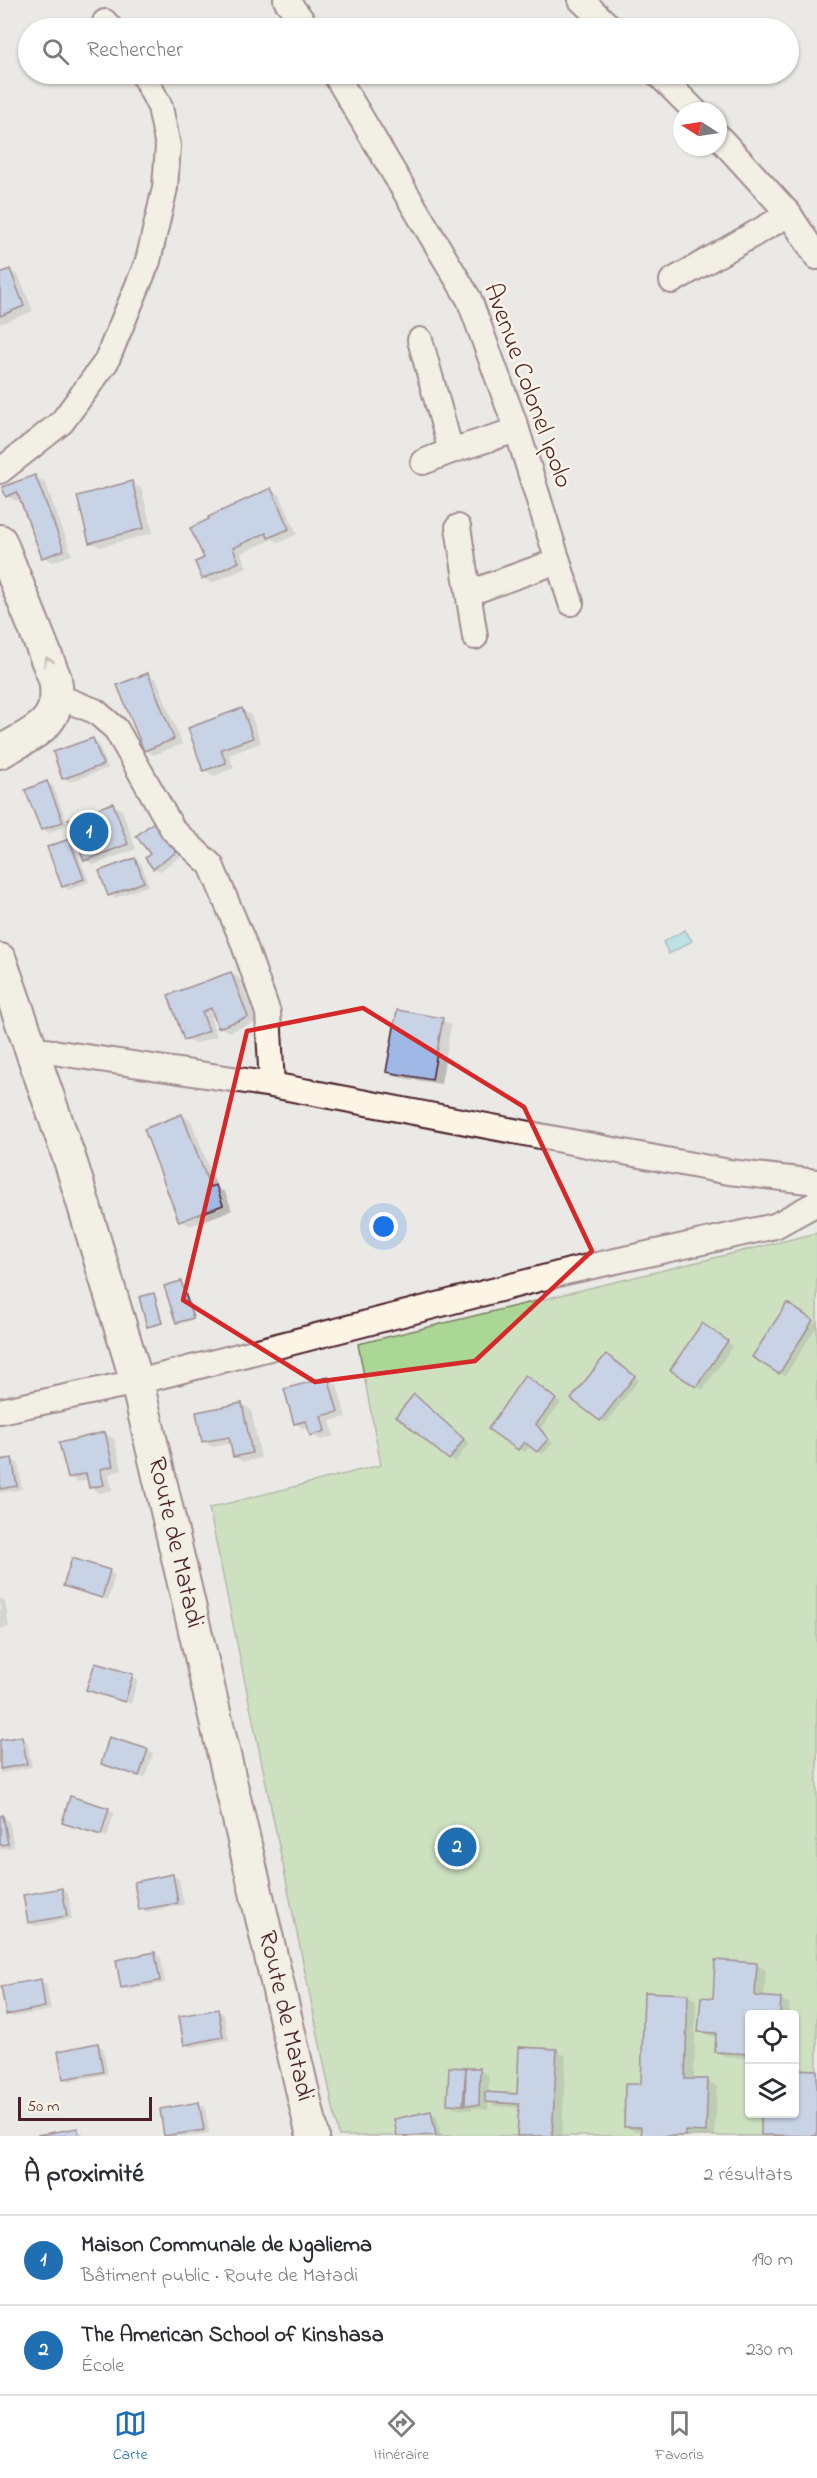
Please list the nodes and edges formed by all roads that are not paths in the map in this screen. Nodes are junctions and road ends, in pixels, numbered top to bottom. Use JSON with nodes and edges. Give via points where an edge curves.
{"nodes":[{"id":1,"x":286,"y":0,"type":"edge"},
{"id":2,"x":581,"y":0,"type":"edge"},
{"id":3,"x":300,"y":18,"type":"edge"},
{"id":4,"x":600,"y":18,"type":"edge"},
{"id":5,"x":148,"y":84,"type":"edge"},
{"id":6,"x":341,"y":84,"type":"edge"},
{"id":7,"x":668,"y":84,"type":"edge"},
{"id":8,"x":686,"y":102,"type":"edge"},
{"id":9,"x":727,"y":146,"type":"edge"},
{"id":10,"x":789,"y":214,"type":"junction"},
{"id":11,"x":817,"y":257,"type":"edge"},
{"id":12,"x":672,"y":281,"type":"dead end"},
{"id":13,"x":420,"y":340,"type":"dead end"},
{"id":14,"x":517,"y":430,"type":"junction"},
{"id":15,"x":451,"y":451,"type":"junction"},
{"id":16,"x":423,"y":462,"type":"dead end"},
{"id":17,"x":0,"y":471,"type":"edge"},
{"id":18,"x":458,"y":527,"type":"dead end"},
{"id":19,"x":0,"y":541,"type":"edge"},
{"id":20,"x":558,"y":561,"type":"junction"},
{"id":21,"x":469,"y":593,"type":"junction"},
{"id":22,"x":571,"y":603,"type":"dead end"},
{"id":23,"x":475,"y":637,"type":"dead end"},
{"id":24,"x":59,"y":697,"type":"junction"},
{"id":25,"x":0,"y":753,"type":"edge"},
{"id":26,"x":0,"y":960,"type":"edge"},
{"id":27,"x":33,"y":1049,"type":"junction"},
{"id":28,"x":272,"y":1085,"type":"junction"},
{"id":29,"x":817,"y":1182,"type":"edge"},
{"id":30,"x":817,"y":1203,"type":"edge"},
{"id":31,"x":137,"y":1382,"type":"junction"},
{"id":32,"x":0,"y":1411,"type":"edge"},
{"id":33,"x":313,"y":2136,"type":"edge"}],
"edges":[{"from":1,"to":3,"type":"street"},
{"from":2,"to":4,"type":"street"},
{"from":5,"to":17,"type":"street","via":[[160,106],[168,146],[165,188],[148,261],[106,362],[62,422]]},
{"from":6,"to":14,"type":"street","name":"Avenue Colonel Ipolo","via":[[469,299]]},
{"from":7,"to":8,"type":"street"},
{"from":9,"to":10,"type":"street"},
{"from":10,"to":11,"type":"street"},
{"from":10,"to":12,"type":"street"},
{"from":13,"to":15,"type":"street"},
{"from":14,"to":15,"type":"street"},
{"from":14,"to":20,"type":"street","name":"Avenue Colonel Ipolo"},
{"from":15,"to":16,"type":"street"},
{"from":18,"to":21,"type":"street"},
{"from":24,"to":19,"type":"main road","one_way":true},
{"from":20,"to":21,"type":"street"},
{"from":20,"to":22,"type":"street","name":"Avenue Colonel Ipolo"},
{"from":21,"to":23,"type":"street"},
{"from":24,"to":25,"type":"main road","via":[[45,724]]},
{"from":24,"to":28,"type":"street","via":[[94,711],[117,729],[173,830],[211,865],[268,1013]]},
{"from":26,"to":27,"type":"main road","name":"Route de Matadi"},
{"from":27,"to":28,"type":"street"},
{"from":27,"to":31,"type":"main road","name":"Route de Matadi"},
{"from":28,"to":29,"type":"street","via":[[729,1172]]},
{"from":30,"to":31,"type":"street","via":[[775,1226],[570,1271]]},
{"from":31,"to":32,"type":"street"},
{"from":31,"to":33,"type":"main road","name":"Route de Matadi"}]}
